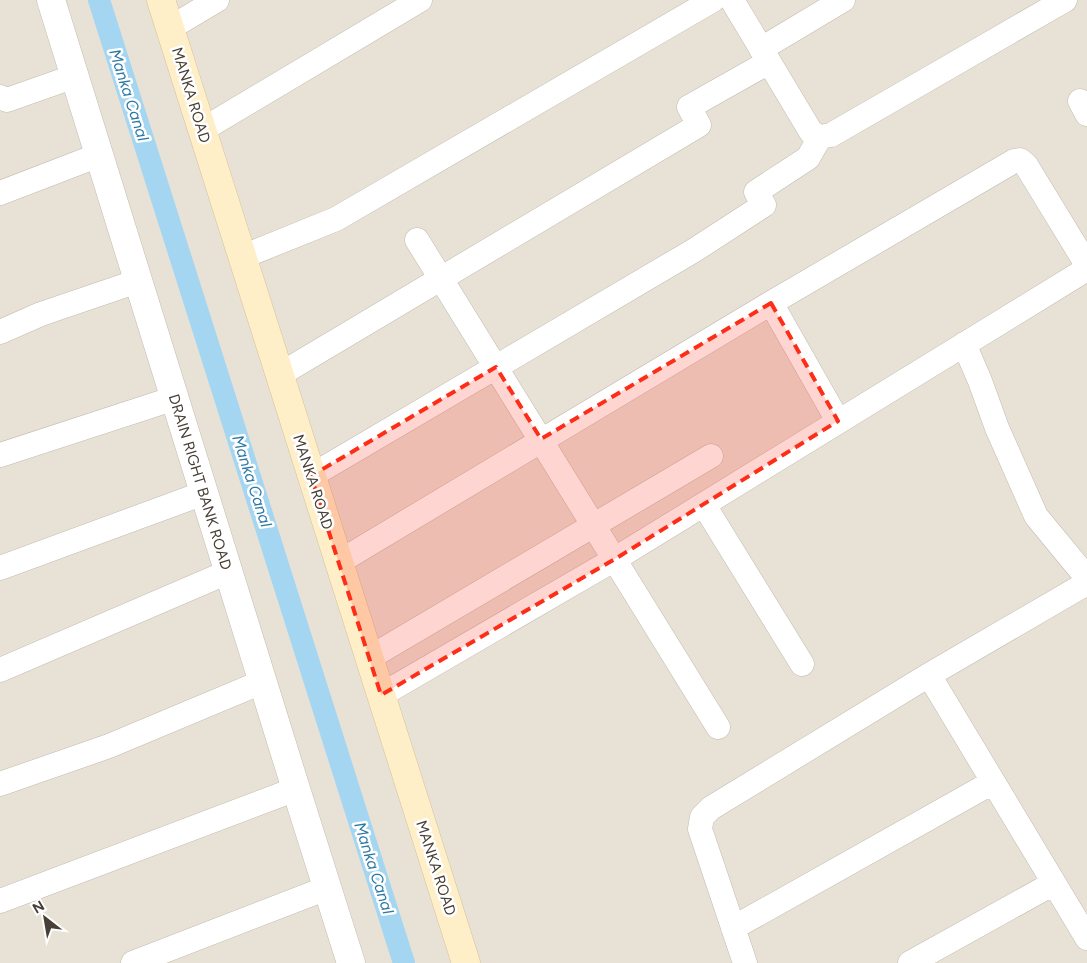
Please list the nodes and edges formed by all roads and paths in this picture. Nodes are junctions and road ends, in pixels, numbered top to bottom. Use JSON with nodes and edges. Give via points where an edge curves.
{"nodes":[{"id":1,"x":51,"y":0,"type":"edge"},
{"id":2,"x":161,"y":0,"type":"edge"},
{"id":3,"x":217,"y":0,"type":"edge"},
{"id":4,"x":420,"y":0,"type":"edge"},
{"id":5,"x":713,"y":0,"type":"edge"},
{"id":6,"x":732,"y":0,"type":"edge"},
{"id":7,"x":843,"y":0,"type":"edge"},
{"id":8,"x":1062,"y":1,"type":"edge"},
{"id":9,"x":170,"y":28,"type":"junction"},
{"id":10,"x":765,"y":55,"type":"junction"},
{"id":11,"x":75,"y":76,"type":"junction"},
{"id":12,"x":0,"y":97,"type":"edge"},
{"id":13,"x":202,"y":130,"type":"junction"},
{"id":14,"x":820,"y":137,"type":"junction"},
{"id":15,"x":99,"y":155,"type":"junction"},
{"id":16,"x":0,"y":193,"type":"edge"},
{"id":17,"x":418,"y":240,"type":"dead end"},
{"id":18,"x":242,"y":257,"type":"junction"},
{"id":19,"x":1087,"y":267,"type":"edge"},
{"id":20,"x":442,"y":280,"type":"junction"},
{"id":21,"x":138,"y":281,"type":"junction"},
{"id":22,"x":770,"y":303,"type":"junction"},
{"id":23,"x":0,"y":332,"type":"edge"},
{"id":24,"x":964,"y":344,"type":"junction"},
{"id":25,"x":496,"y":368,"type":"junction"},
{"id":26,"x":280,"y":375,"type":"junction"},
{"id":27,"x":175,"y":398,"type":"junction"},
{"id":28,"x":838,"y":421,"type":"junction"},
{"id":29,"x":541,"y":439,"type":"junction"},
{"id":30,"x":0,"y":455,"type":"edge"},
{"id":31,"x":711,"y":456,"type":"dead end"},
{"id":32,"x":311,"y":476,"type":"junction"},
{"id":33,"x":204,"y":493,"type":"junction"},
{"id":34,"x":704,"y":505,"type":"junction"},
{"id":35,"x":594,"y":525,"type":"junction"},
{"id":36,"x":615,"y":560,"type":"junction"},
{"id":37,"x":339,"y":562,"type":"junction"},
{"id":38,"x":0,"y":568,"type":"edge"},
{"id":39,"x":228,"y":572,"type":"junction"},
{"id":40,"x":1087,"y":578,"type":"edge"},
{"id":41,"x":1087,"y":583,"type":"edge"},
{"id":42,"x":369,"y":658,"type":"junction"},
{"id":43,"x":802,"y":664,"type":"dead end"},
{"id":44,"x":0,"y":670,"type":"edge"},
{"id":45,"x":929,"y":675,"type":"junction"},
{"id":46,"x":262,"y":682,"type":"junction"},
{"id":47,"x":381,"y":695,"type":"junction"},
{"id":48,"x":718,"y":727,"type":"dead end"},
{"id":49,"x":993,"y":782,"type":"junction"},
{"id":50,"x":0,"y":784,"type":"edge"},
{"id":51,"x":296,"y":790,"type":"junction"},
{"id":52,"x":1054,"y":883,"type":"junction"},
{"id":53,"x":327,"y":888,"type":"junction"},
{"id":54,"x":0,"y":901,"type":"edge"},
{"id":55,"x":733,"y":928,"type":"junction"},
{"id":56,"x":1087,"y":938,"type":"edge"},
{"id":57,"x":133,"y":963,"type":"edge"},
{"id":58,"x":351,"y":963,"type":"edge"},
{"id":59,"x":466,"y":963,"type":"edge"},
{"id":60,"x":745,"y":963,"type":"edge"},
{"id":61,"x":910,"y":963,"type":"edge"}],
"edges":[{"from":1,"to":11,"type":"street","name":"DRAIN RIGHT BANK ROAD"},
{"from":2,"to":9,"type":"main road","name":"MANKA ROAD"},
{"from":3,"to":9,"type":"street"},
{"from":4,"to":13,"type":"street"},
{"from":5,"to":18,"type":"street","via":[[336,219]]},
{"from":6,"to":10,"type":"street"},
{"from":7,"to":10,"type":"street"},
{"from":8,"to":14,"type":"street","via":[[831,136]]},
{"from":9,"to":13,"type":"main road","name":"MANKA ROAD"},
{"from":10,"to":14,"type":"street","via":[[812,132]]},
{"from":10,"to":20,"type":"street","via":[[689,107],[699,125]]},
{"from":11,"to":12,"type":"street","via":[[7,100]]},
{"from":11,"to":15,"type":"street","name":"DRAIN RIGHT BANK ROAD"},
{"from":13,"to":18,"type":"main road","name":"MANKA ROAD"},
{"from":14,"to":25,"type":"street","via":[[808,158],[756,192],[764,205]]},
{"from":15,"to":16,"type":"street"},
{"from":15,"to":21,"type":"street","name":"DRAIN RIGHT BANK ROAD"},
{"from":17,"to":20,"type":"street"},
{"from":18,"to":26,"type":"main road","name":"MANKA ROAD"},
{"from":19,"to":22,"type":"street","via":[[1020,160]]},
{"from":19,"to":24,"type":"street"},
{"from":20,"to":25,"type":"street"},
{"from":20,"to":26,"type":"street"},
{"from":21,"to":23,"type":"street","via":[[41,314]]},
{"from":21,"to":27,"type":"street","name":"DRAIN RIGHT BANK ROAD"},
{"from":22,"to":28,"type":"street"},
{"from":22,"to":29,"type":"street"},
{"from":24,"to":28,"type":"street"},
{"from":24,"to":40,"type":"street","via":[[1036,516]]},
{"from":25,"to":29,"type":"street"},
{"from":25,"to":32,"type":"street"},
{"from":26,"to":32,"type":"main road","name":"MANKA ROAD"},
{"from":27,"to":30,"type":"street"},
{"from":27,"to":33,"type":"street","name":"DRAIN RIGHT BANK ROAD"},
{"from":28,"to":34,"type":"street"},
{"from":29,"to":35,"type":"street"},
{"from":29,"to":37,"type":"street"},
{"from":31,"to":35,"type":"street"},
{"from":32,"to":37,"type":"main road","name":"MANKA ROAD"},
{"from":33,"to":38,"type":"street"},
{"from":33,"to":39,"type":"street","name":"DRAIN RIGHT BANK ROAD"},
{"from":34,"to":36,"type":"street"},
{"from":34,"to":43,"type":"street"},
{"from":35,"to":36,"type":"street"},
{"from":35,"to":42,"type":"street"},
{"from":36,"to":47,"type":"street"},
{"from":36,"to":48,"type":"street"},
{"from":37,"to":42,"type":"main road","name":"MANKA ROAD"},
{"from":39,"to":44,"type":"street"},
{"from":39,"to":46,"type":"street","name":"DRAIN RIGHT BANK ROAD"},
{"from":41,"to":45,"type":"street"},
{"from":42,"to":47,"type":"main road","name":"MANKA ROAD"},
{"from":45,"to":49,"type":"street"},
{"from":45,"to":55,"type":"street","via":[[711,808],[702,817],[700,829]]},
{"from":46,"to":50,"type":"street","via":[[109,746]]},
{"from":46,"to":51,"type":"street","name":"DRAIN RIGHT BANK ROAD"},
{"from":47,"to":59,"type":"main road","name":"MANKA ROAD"},
{"from":49,"to":52,"type":"street"},
{"from":49,"to":55,"type":"street"},
{"from":51,"to":53,"type":"street","name":"DRAIN RIGHT BANK ROAD"},
{"from":51,"to":54,"type":"street"},
{"from":52,"to":56,"type":"street"},
{"from":52,"to":61,"type":"street"},
{"from":53,"to":57,"type":"street"},
{"from":53,"to":58,"type":"street","name":"DRAIN RIGHT BANK ROAD"},
{"from":55,"to":60,"type":"street"}]}
